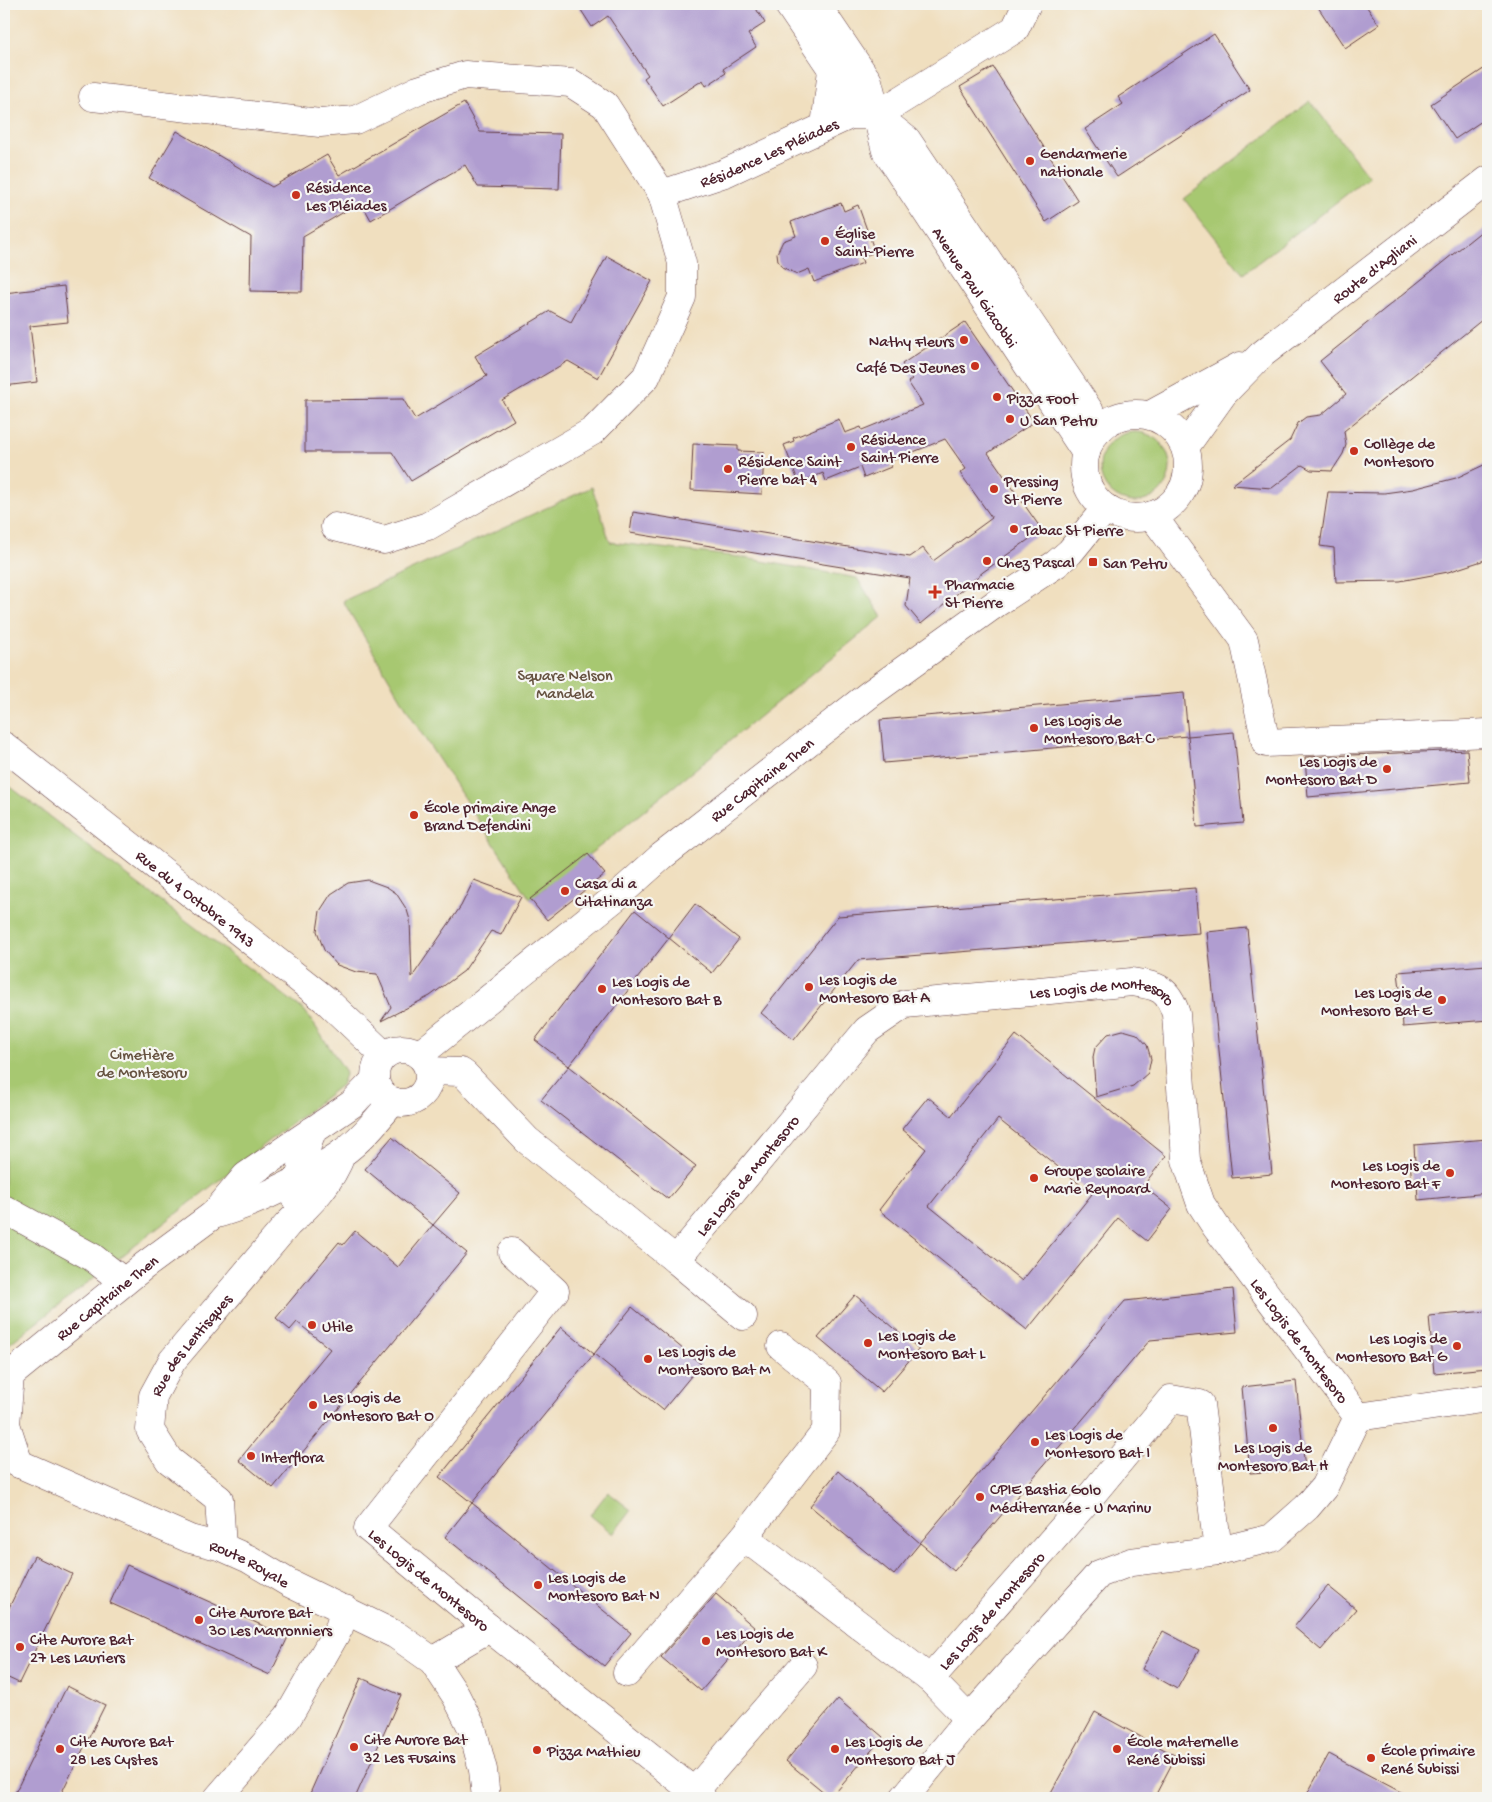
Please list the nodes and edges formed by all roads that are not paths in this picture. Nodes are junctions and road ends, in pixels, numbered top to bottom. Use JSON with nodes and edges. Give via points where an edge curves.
{"nodes":[{"id":1,"x":788,"y":4,"type":"edge"},
{"id":2,"x":816,"y":4,"type":"edge"},
{"id":3,"x":1027,"y":4,"type":"edge"},
{"id":4,"x":832,"y":70,"type":"junction"},
{"id":5,"x":93,"y":97,"type":"dead end"},
{"id":6,"x":877,"y":115,"type":"junction"},
{"id":7,"x":825,"y":126,"type":"junction"},
{"id":8,"x":1488,"y":180,"type":"edge"},
{"id":9,"x":662,"y":194,"type":"junction"},
{"id":10,"x":1261,"y":355,"type":"junction"},
{"id":11,"x":1150,"y":415,"type":"junction"},
{"id":12,"x":1100,"y":428,"type":"junction"},
{"id":13,"x":1185,"y":447,"type":"junction"},
{"id":14,"x":1086,"y":453,"type":"junction"},
{"id":15,"x":1106,"y":508,"type":"junction"},
{"id":16,"x":1152,"y":515,"type":"junction"},
{"id":17,"x":335,"y":527,"type":"dead end"},
{"id":18,"x":1488,"y":733,"type":"edge"},
{"id":19,"x":4,"y":746,"type":"edge"},
{"id":20,"x":384,"y":1055,"type":"junction"},
{"id":21,"x":424,"y":1063,"type":"junction"},
{"id":22,"x":375,"y":1080,"type":"junction"},
{"id":23,"x":392,"y":1102,"type":"junction"},
{"id":24,"x":312,"y":1131,"type":"junction"},
{"id":25,"x":342,"y":1153,"type":"junction"},
{"id":26,"x":300,"y":1178,"type":"junction"},
{"id":27,"x":4,"y":1209,"type":"edge"},
{"id":28,"x":212,"y":1215,"type":"junction"},
{"id":29,"x":288,"y":1224,"type":"junction"},
{"id":30,"x":512,"y":1252,"type":"dead end"},
{"id":31,"x":676,"y":1260,"type":"junction"},
{"id":32,"x":124,"y":1282,"type":"junction"},
{"id":33,"x":744,"y":1316,"type":"dead end"},
{"id":34,"x":781,"y":1346,"type":"dead end"},
{"id":35,"x":7,"y":1378,"type":"edge"},
{"id":36,"x":1488,"y":1398,"type":"edge"},
{"id":37,"x":1358,"y":1417,"type":"junction"},
{"id":38,"x":12,"y":1461,"type":"edge"},
{"id":39,"x":744,"y":1537,"type":"junction"},
{"id":40,"x":222,"y":1547,"type":"junction"},
{"id":41,"x":1218,"y":1551,"type":"junction"},
{"id":42,"x":345,"y":1609,"type":"junction"},
{"id":43,"x":489,"y":1628,"type":"junction"},
{"id":44,"x":433,"y":1661,"type":"junction"},
{"id":45,"x":803,"y":1666,"type":"dead end"},
{"id":46,"x":627,"y":1673,"type":"dead end"},
{"id":47,"x":930,"y":1679,"type":"junction"},
{"id":48,"x":969,"y":1719,"type":"junction"},
{"id":49,"x":698,"y":1795,"type":"edge"},
{"id":50,"x":218,"y":1798,"type":"edge"},
{"id":51,"x":486,"y":1798,"type":"edge"},
{"id":52,"x":904,"y":1798,"type":"edge"}],
"edges":[{"from":1,"to":4,"type":"main road","name":"Avenue Paul Giacobbi"},
{"from":2,"to":6,"type":"main road","name":"Avenue Paul Giacobbi","via":[[868,81]]},
{"from":3,"to":6,"type":"main road","via":[[1015,29]]},
{"from":4,"to":6,"type":"main road","name":"Avenue Paul Giacobbi","via":[[848,93]]},
{"from":4,"to":7,"type":"main road"},
{"from":5,"to":9,"type":"main road","via":[[320,123],[355,120],[418,90],[465,75],[571,83],[605,105]]},
{"from":6,"to":7,"type":"main road","name":"Résidence Les Pléiades","via":[[850,115]]},
{"from":6,"to":12,"type":"main road","name":"Avenue Paul Giacobbi","via":[[906,140]]},
{"from":6,"to":14,"type":"main road","name":"Avenue Paul Giacobbi","via":[[886,151]]},
{"from":7,"to":9,"type":"main road","name":"Résidence Les Pléiades","via":[[725,174]]},
{"from":8,"to":10,"type":"main road","name":"Route d'Agliani"},
{"from":9,"to":17,"type":"main road","via":[[682,264],[682,297],[646,377],[593,431],[428,526],[384,540]]},
{"from":10,"to":11,"type":"main road","name":"Route d'Agliani"},
{"from":10,"to":13,"type":"main road","name":"Route d'Agliani","via":[[1223,394]]},
{"from":11,"to":12,"type":"main road","via":[[1132,414],[1115,418]]},
{"from":11,"to":13,"type":"main road","via":[[1171,427]]},
{"from":12,"to":14,"type":"main road"},
{"from":13,"to":16,"type":"main road","via":[[1187,480],[1167,508]]},
{"from":14,"to":15,"type":"main road","via":[[1088,484]]},
{"from":15,"to":16,"type":"main road","via":[[1136,518]]},
{"from":15,"to":21,"type":"main road","name":"Rue Capitaine Then","via":[[1056,564],[870,694],[662,856]]},
{"from":16,"to":18,"type":"main road","via":[[1244,640],[1266,743]]},
{"from":19,"to":20,"type":"main road","name":"Rue du 4 Octobre 1943","via":[[327,1001]]},
{"from":20,"to":21,"type":"main road","via":[[401,1048]]},
{"from":20,"to":22,"type":"main road","via":[[375,1071]]},
{"from":21,"to":23,"type":"main road","via":[[428,1080],[420,1096],[411,1101]]},
{"from":21,"to":31,"type":"main road","via":[[465,1075],[527,1140]]},
{"from":22,"to":23,"type":"main road","via":[[384,1097]]},
{"from":22,"to":24,"type":"main road","name":"Rue Capitaine Then","via":[[352,1104]]},
{"from":23,"to":25,"type":"main road","name":"Rue Capitaine Then"},
{"from":24,"to":26,"type":"main road","name":"Rue des Lentisques"},
{"from":24,"to":28,"type":"main road","name":"Rue Capitaine Then","via":[[246,1176]]},
{"from":25,"to":26,"type":"main road","name":"Rue Capitaine Then"},
{"from":25,"to":29,"type":"main road","name":"Rue des Lentisques","via":[[334,1174]]},
{"from":26,"to":28,"type":"main road","name":"Rue Capitaine Then","via":[[236,1209]]},
{"from":26,"to":29,"type":"main road","name":"Rue des Lentisques"},
{"from":27,"to":32,"type":"main road","via":[[92,1257]]},
{"from":28,"to":32,"type":"main road","name":"Rue Capitaine Then"},
{"from":29,"to":40,"type":"main road","name":"Rue des Lentisques","via":[[172,1361],[153,1396],[150,1430],[170,1460],[219,1499]]},
{"from":30,"to":43,"type":"main road","name":"Les Logis de Montesoro","via":[[555,1291],[368,1528]]},
{"from":31,"to":33,"type":"main road"},
{"from":31,"to":37,"type":"main road","name":"Les Logis de Montesoro","via":[[867,1030],[905,1004],[1132,982],[1155,985],[1171,997],[1176,1014],[1186,1160],[1201,1204]]},
{"from":32,"to":35,"type":"main road","name":"Rue Capitaine Then"},
{"from":34,"to":39,"type":"main road","via":[[826,1384],[826,1431]]},
{"from":35,"to":38,"type":"main road","via":[[6,1424]]},
{"from":36,"to":37,"type":"main road","name":"Les Logis de Montesoro"},
{"from":37,"to":41,"type":"main road","name":"Les Logis de Montesoro","via":[[1324,1487],[1307,1506],[1272,1538]]},
{"from":38,"to":40,"type":"main road","name":"Route Royale","via":[[190,1539]]},
{"from":39,"to":46,"type":"main road"},
{"from":39,"to":47,"type":"main road","name":"Les Logis de Montesoro"},
{"from":40,"to":42,"type":"main road","name":"Route Royale"},
{"from":41,"to":47,"type":"main road","name":"Les Logis de Montesoro","via":[[1200,1404],[1171,1400]]},
{"from":41,"to":48,"type":"main road","name":"Les Logis de Montesoro","via":[[1131,1562],[1099,1574]]},
{"from":42,"to":44,"type":"main road","name":"Route Royale","via":[[396,1635]]},
{"from":42,"to":50,"type":"main road","via":[[339,1628],[288,1717]]},
{"from":43,"to":44,"type":"main road"},
{"from":43,"to":49,"type":"main road","name":"Les Logis de Montesoro"},
{"from":44,"to":51,"type":"main road","name":"Route Royale","via":[[472,1728],[483,1770]]},
{"from":45,"to":49,"type":"main road"},
{"from":47,"to":48,"type":"main road","name":"Les Logis de Montesoro"},
{"from":48,"to":52,"type":"main road","name":"Les Logis de Montesoro"}]}
